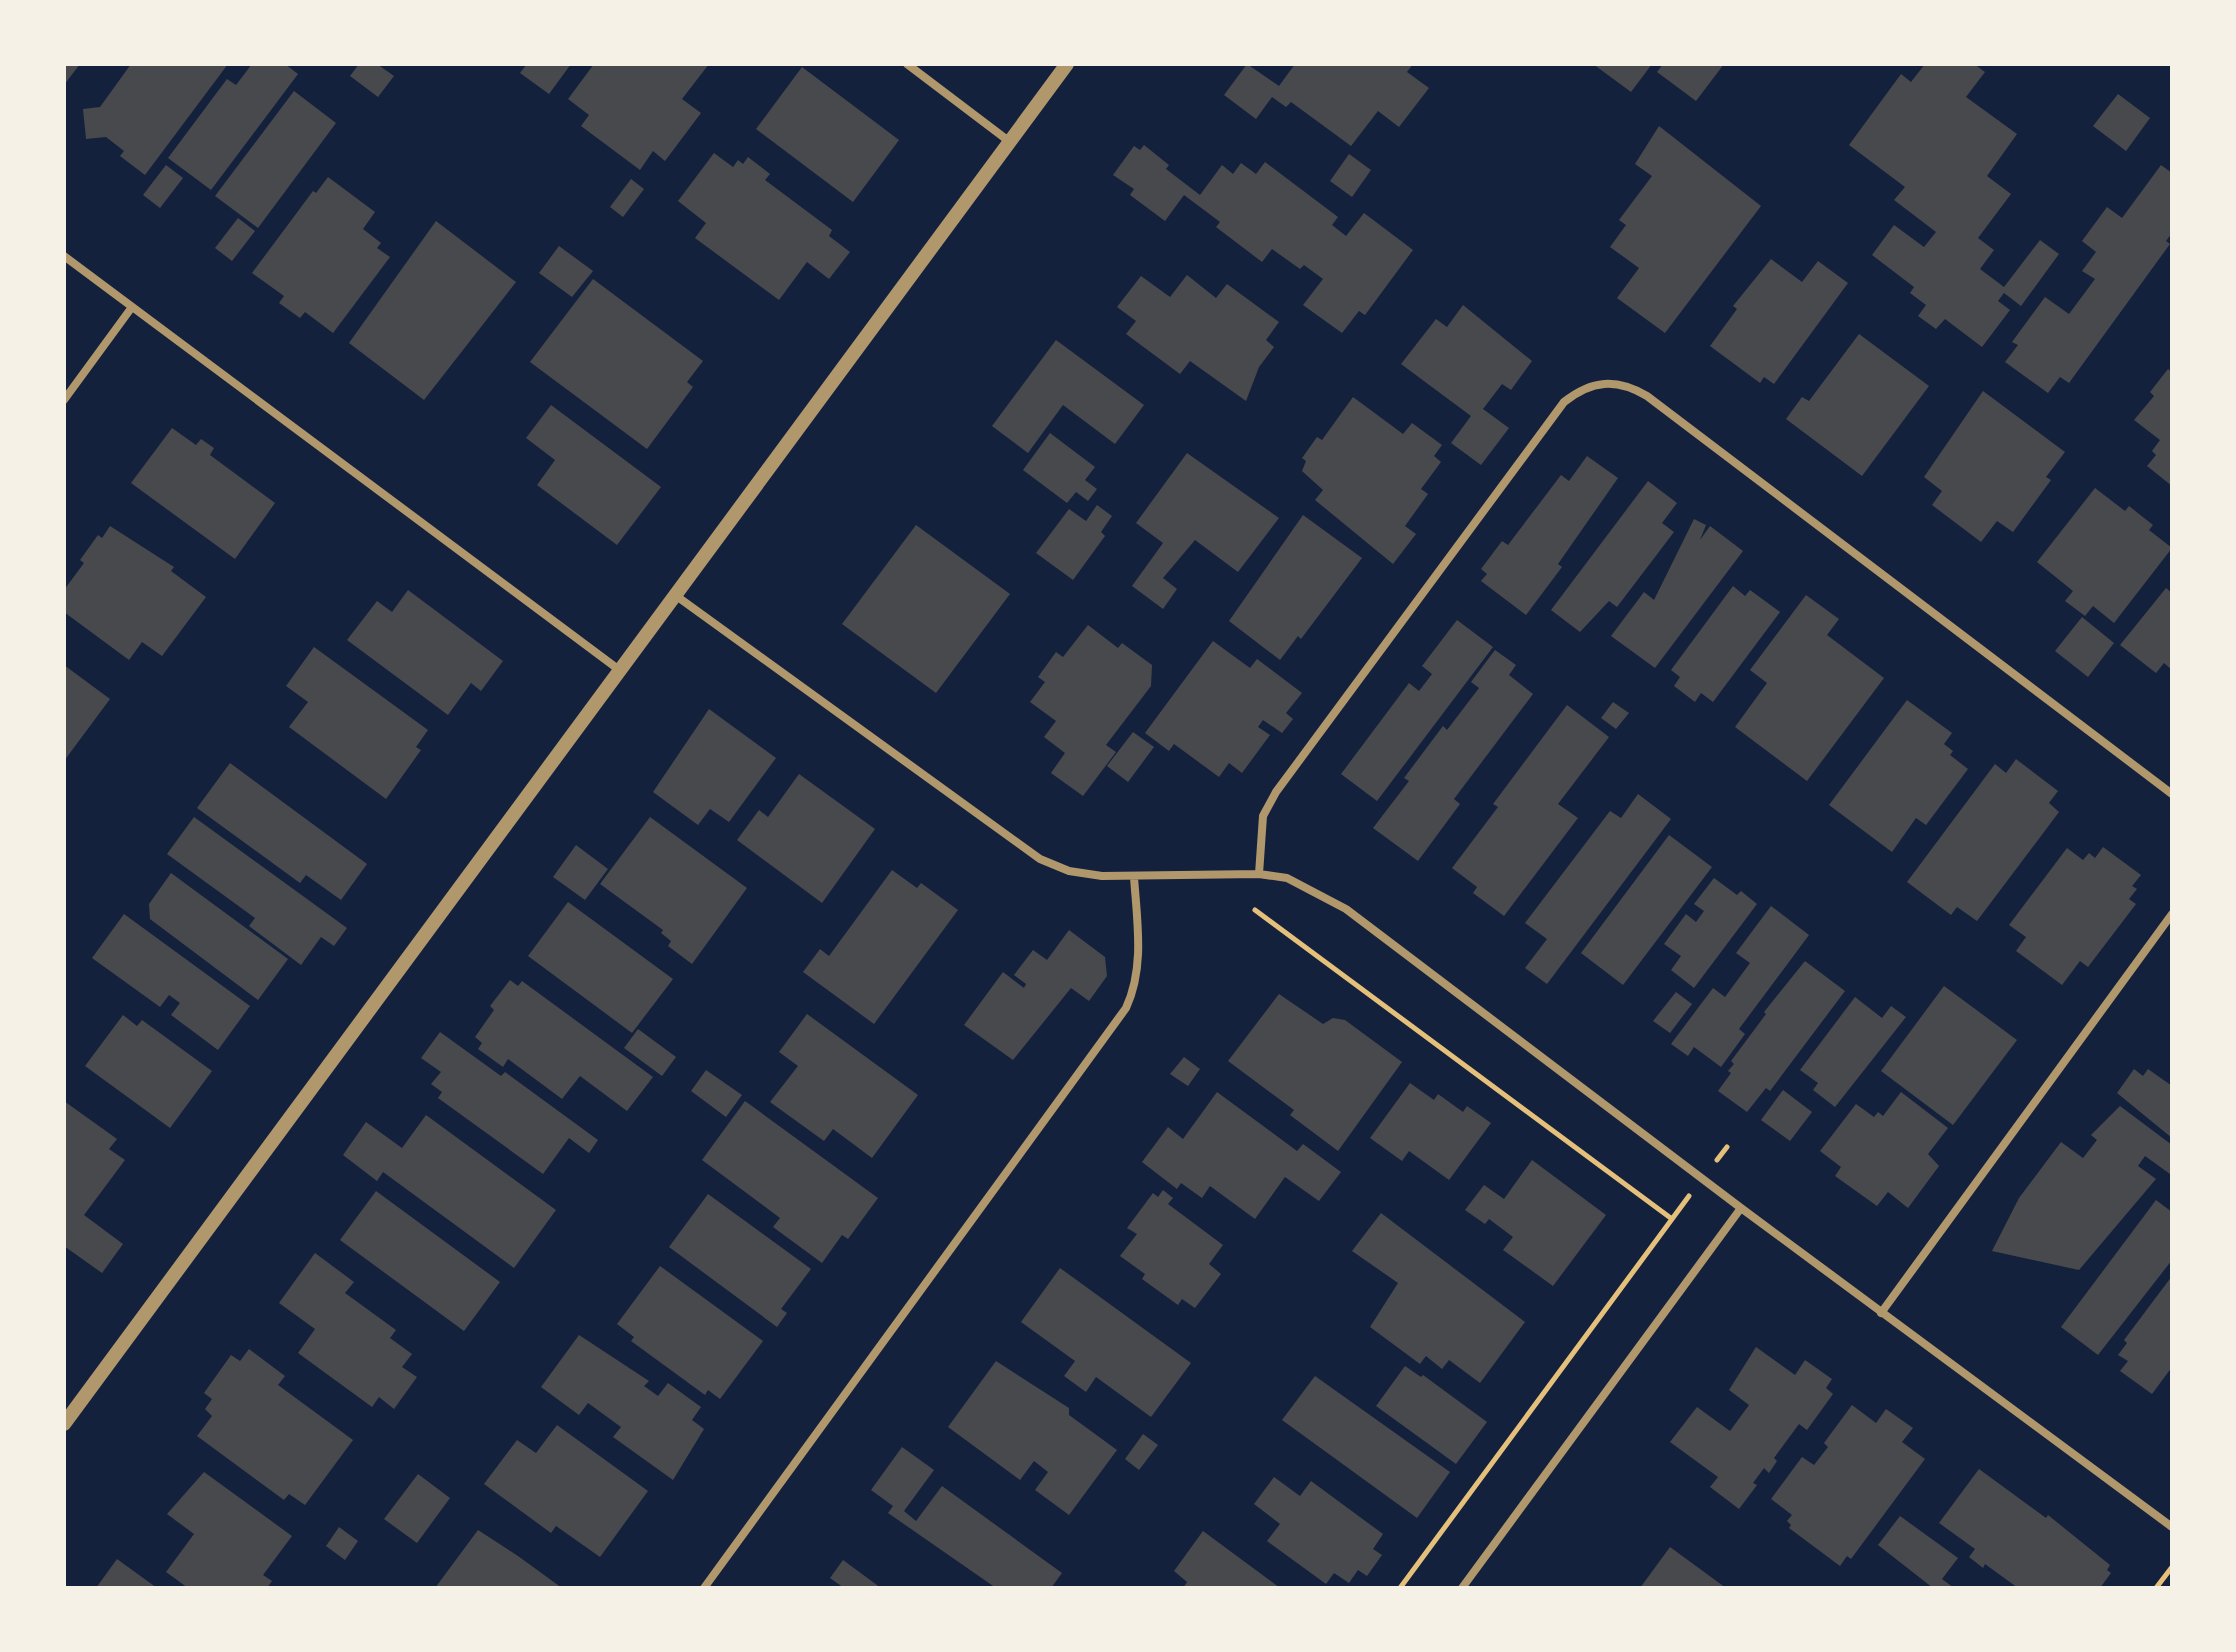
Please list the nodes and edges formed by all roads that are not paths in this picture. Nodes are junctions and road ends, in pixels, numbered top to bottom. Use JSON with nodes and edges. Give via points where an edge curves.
{"nodes":[{"id":1,"x":907,"y":64,"type":"edge"},
{"id":2,"x":1067,"y":64,"type":"edge"},
{"id":3,"x":1010,"y":142,"type":"junction"},
{"id":4,"x":64,"y":256,"type":"edge"},
{"id":5,"x":132,"y":307,"type":"junction"},
{"id":6,"x":64,"y":400,"type":"edge"},
{"id":7,"x":674,"y":594,"type":"junction"},
{"id":8,"x":618,"y":669,"type":"junction"},
{"id":9,"x":2172,"y":794,"type":"edge"},
{"id":10,"x":1259,"y":874,"type":"junction"},
{"id":11,"x":1134,"y":877,"type":"junction"},
{"id":12,"x":2172,"y":914,"type":"edge"},
{"id":13,"x":1741,"y":1208,"type":"junction"},
{"id":14,"x":1881,"y":1313,"type":"junction"},
{"id":15,"x":64,"y":1424,"type":"edge"},
{"id":16,"x":2172,"y":1527,"type":"edge"},
{"id":17,"x":704,"y":1588,"type":"edge"},
{"id":18,"x":1462,"y":1588,"type":"edge"}],
"edges":[{"from":1,"to":3,"type":"street"},
{"from":2,"to":3,"type":"street"},
{"from":3,"to":7,"type":"street"},
{"from":4,"to":5,"type":"street"},
{"from":5,"to":6,"type":"street"},
{"from":5,"to":8,"type":"street"},
{"from":7,"to":8,"type":"street"},
{"from":7,"to":11,"type":"street","via":[[1040,859],[1069,871]]},
{"from":8,"to":15,"type":"street"},
{"from":9,"to":10,"type":"street","via":[[1647,396],[1629,385],[1603,382],[1564,402],[1276,792],[1263,816]]},
{"from":10,"to":11,"type":"street"},
{"from":10,"to":13,"type":"street","via":[[1308,886],[1346,909]]},
{"from":11,"to":17,"type":"street","via":[[1139,945],[1134,992],[1126,1008]]},
{"from":12,"to":14,"type":"street"},
{"from":13,"to":14,"type":"street"},
{"from":13,"to":18,"type":"street"},
{"from":14,"to":16,"type":"street"}]}
